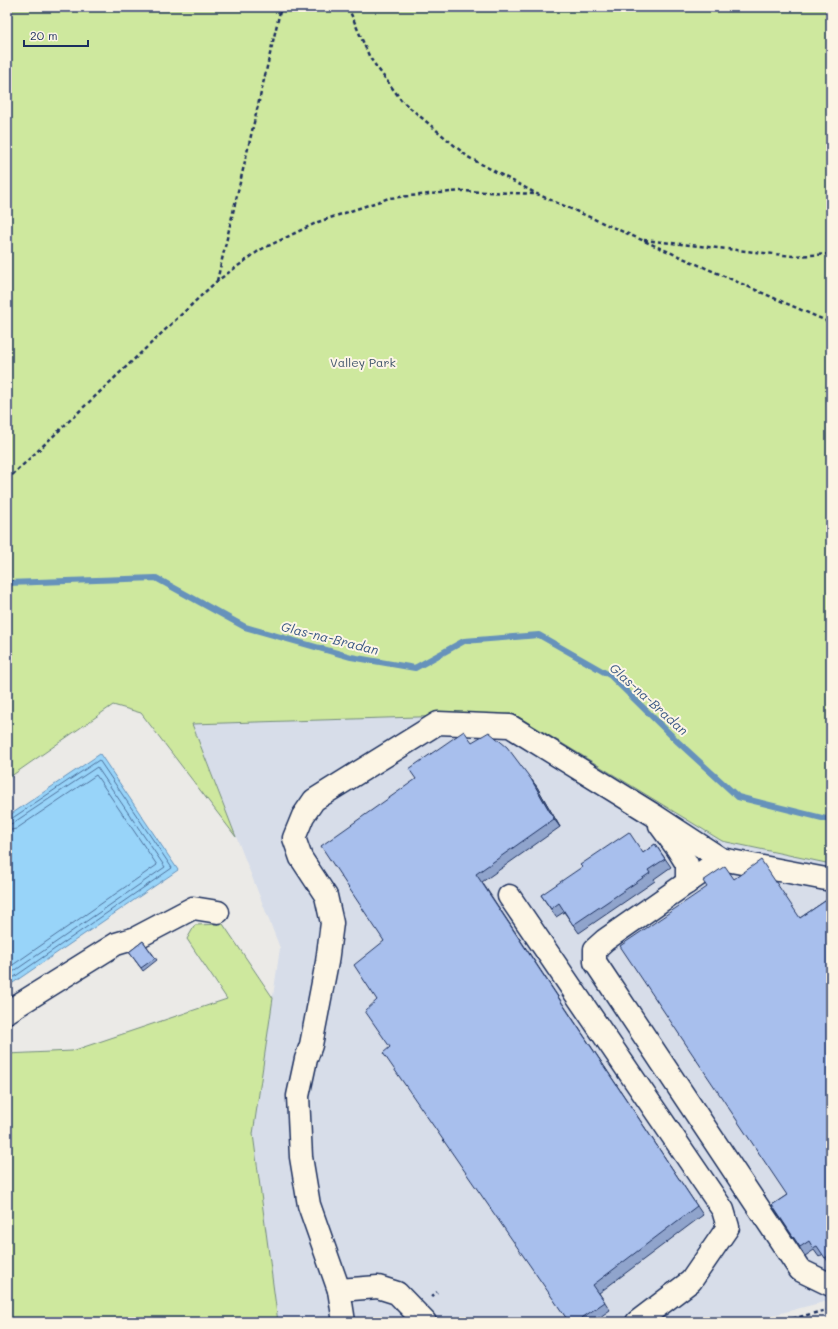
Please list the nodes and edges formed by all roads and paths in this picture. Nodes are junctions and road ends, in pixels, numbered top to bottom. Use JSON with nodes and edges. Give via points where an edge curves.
{"nodes":[{"id":1,"x":281,"y":7,"type":"edge"},
{"id":2,"x":348,"y":7,"type":"edge"},
{"id":3,"x":537,"y":194,"type":"junction"},
{"id":4,"x":641,"y":240,"type":"junction"},
{"id":5,"x":831,"y":254,"type":"edge"},
{"id":6,"x":217,"y":281,"type":"junction"},
{"id":7,"x":831,"y":323,"type":"edge"},
{"id":8,"x":7,"y":480,"type":"edge"},
{"id":9,"x":652,"y":814,"type":"junction"},
{"id":10,"x":721,"y":859,"type":"junction"},
{"id":11,"x":831,"y":880,"type":"edge"},
{"id":12,"x":687,"y":883,"type":"junction"},
{"id":13,"x":509,"y":896,"type":"dead end"},
{"id":14,"x":218,"y":912,"type":"dead end"},
{"id":15,"x":7,"y":1012,"type":"edge"},
{"id":16,"x":656,"y":1053,"type":"junction"},
{"id":17,"x":627,"y":1070,"type":"junction"},
{"id":18,"x":831,"y":1285,"type":"edge"},
{"id":19,"x":339,"y":1290,"type":"junction"},
{"id":20,"x":831,"y":1308,"type":"edge"},
{"id":21,"x":344,"y":1322,"type":"edge"},
{"id":22,"x":425,"y":1322,"type":"edge"},
{"id":23,"x":637,"y":1322,"type":"edge"},
{"id":24,"x":779,"y":1322,"type":"edge"}],
"edges":[{"from":1,"to":6,"type":"path"},
{"from":2,"to":3,"type":"path","via":[[370,58],[402,101],[468,157]]},
{"from":3,"to":4,"type":"path"},
{"from":3,"to":6,"type":"path","via":[[461,191],[389,198],[318,222],[267,246]]},
{"from":4,"to":5,"type":"path","via":[[793,256]]},
{"from":4,"to":7,"type":"path"},
{"from":6,"to":8,"type":"path"},
{"from":9,"to":10,"type":"lane"},
{"from":9,"to":12,"type":"lane","via":[[687,864]]},
{"from":9,"to":19,"type":"lane","via":[[510,726],[438,723],[314,800],[303,816],[294,838],[301,858],[326,896],[332,923],[311,1045],[298,1096],[301,1157],[309,1205]]},
{"from":10,"to":11,"type":"lane"},
{"from":10,"to":12,"type":"lane"},
{"from":12,"to":16,"type":"lane","via":[[605,940],[596,949],[595,962]]},
{"from":13,"to":17,"type":"lane"},
{"from":14,"to":15,"type":"lane","via":[[193,908],[136,938],[116,944]]},
{"from":16,"to":17,"type":"lane"},
{"from":16,"to":18,"type":"lane","via":[[800,1270]]},
{"from":17,"to":23,"type":"lane","via":[[723,1210],[728,1227],[691,1282]]},
{"from":19,"to":21,"type":"lane"},
{"from":19,"to":22,"type":"lane","via":[[378,1286],[397,1293]]},
{"from":20,"to":24,"type":"path"}]}
